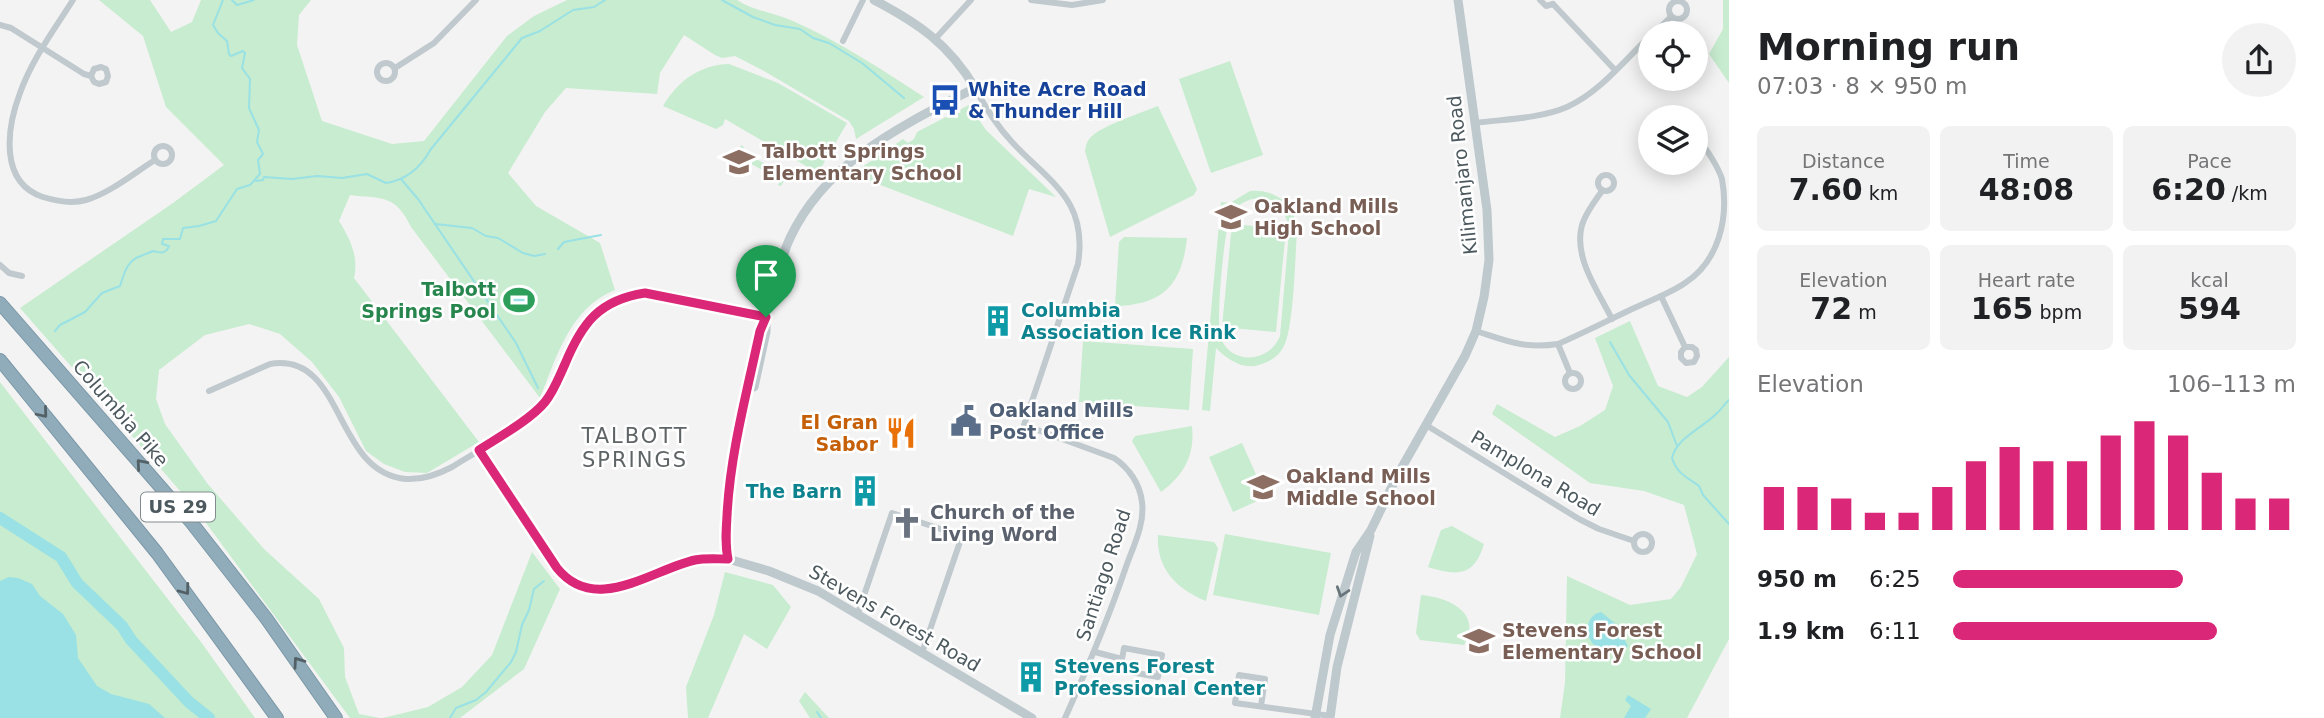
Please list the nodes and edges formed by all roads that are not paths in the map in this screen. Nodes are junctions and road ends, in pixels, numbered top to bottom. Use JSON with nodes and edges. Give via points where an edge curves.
{"nodes":[{"id":1,"x":73,"y":0,"type":"edge"},
{"id":2,"x":476,"y":0,"type":"edge"},
{"id":3,"x":863,"y":0,"type":"edge"},
{"id":4,"x":874,"y":0,"type":"edge"},
{"id":5,"x":971,"y":0,"type":"edge"},
{"id":6,"x":1033,"y":0,"type":"edge"},
{"id":7,"x":1103,"y":0,"type":"edge"},
{"id":8,"x":1458,"y":0,"type":"edge"},
{"id":9,"x":1539,"y":0,"type":"edge"},
{"id":10,"x":1555,"y":2,"type":"edge"},
{"id":11,"x":1671,"y":17,"type":"dead end"},
{"id":12,"x":1667,"y":21,"type":"edge"},
{"id":13,"x":0,"y":25,"type":"edge"},
{"id":14,"x":936,"y":38,"type":"junction"},
{"id":15,"x":843,"y":41,"type":"dead end"},
{"id":16,"x":1638,"y":48,"type":"edge"},
{"id":17,"x":42,"y":49,"type":"junction"},
{"id":18,"x":394,"y":68,"type":"dead end"},
{"id":19,"x":1615,"y":70,"type":"junction"},
{"id":20,"x":91,"y":76,"type":"dead end"},
{"id":21,"x":975,"y":88,"type":"junction"},
{"id":22,"x":1475,"y":123,"type":"junction"},
{"id":23,"x":1708,"y":155,"type":"edge"},
{"id":24,"x":155,"y":160,"type":"dead end"},
{"id":25,"x":1602,"y":191,"type":"dead end"},
{"id":26,"x":0,"y":265,"type":"edge"},
{"id":27,"x":22,"y":276,"type":"dead end"},
{"id":28,"x":1661,"y":296,"type":"junction"},
{"id":29,"x":0,"y":303,"type":"edge"},
{"id":30,"x":766,"y":317,"type":"junction"},
{"id":31,"x":1612,"y":319,"type":"junction"},
{"id":32,"x":1476,"y":331,"type":"junction"},
{"id":33,"x":1559,"y":344,"type":"junction"},
{"id":34,"x":1685,"y":347,"type":"dead end"},
{"id":35,"x":0,"y":360,"type":"edge"},
{"id":36,"x":1570,"y":373,"type":"dead end"},
{"id":37,"x":209,"y":391,"type":"dead end"},
{"id":38,"x":1426,"y":425,"type":"junction"},
{"id":39,"x":479,"y":450,"type":"junction"},
{"id":40,"x":1371,"y":530,"type":"junction"},
{"id":41,"x":1634,"y":541,"type":"dead end"},
{"id":42,"x":728,"y":559,"type":"junction"},
{"id":43,"x":858,"y":613,"type":"junction"},
{"id":44,"x":1095,"y":652,"type":"junction"},
{"id":45,"x":922,"y":653,"type":"junction"},
{"id":46,"x":1122,"y":659,"type":"junction"},
{"id":47,"x":1261,"y":706,"type":"junction"},
{"id":48,"x":1315,"y":716,"type":"edge"},
{"id":49,"x":1330,"y":717,"type":"edge"},
{"id":50,"x":277,"y":718,"type":"edge"},
{"id":51,"x":336,"y":718,"type":"edge"},
{"id":52,"x":1032,"y":718,"type":"edge"},
{"id":53,"x":1065,"y":718,"type":"edge"}],
"edges":[{"from":1,"to":17,"type":"street"},
{"from":2,"to":18,"type":"street","via":[[434,43]]},
{"from":3,"to":15,"type":"street"},
{"from":4,"to":14,"type":"street"},
{"from":5,"to":14,"type":"street"},
{"from":6,"to":7,"type":"street","via":[[1072,5]]},
{"from":8,"to":22,"type":"street","name":"Kilimanjaro Road"},
{"from":9,"to":10,"type":"street","via":[[1546,6]]},
{"from":10,"to":19,"type":"street"},
{"from":11,"to":12,"type":"street"},
{"from":13,"to":17,"type":"street"},
{"from":14,"to":21,"type":"street"},
{"from":16,"to":19,"type":"street"},
{"from":17,"to":20,"type":"street"},
{"from":17,"to":24,"type":"street","via":[[19,94],[8,146],[9,165],[22,187],[47,199],[86,200]]},
{"from":19,"to":22,"type":"street","via":[[1566,107]]},
{"from":21,"to":30,"type":"street","via":[[878,141],[831,179],[789,240]]},
{"from":21,"to":44,"type":"street","name":"Santiago Road","via":[[1002,131],[1065,194],[1080,238],[1078,264],[1024,425],[1114,458],[1140,492],[1140,525]]},
{"from":22,"to":32,"type":"street","name":"Kilimanjaro Road","via":[[1489,237],[1487,281]]},
{"from":23,"to":28,"type":"street","via":[[1722,178],[1724,229],[1702,269]]},
{"from":25,"to":31,"type":"street","via":[[1583,223],[1581,250]]},
{"from":26,"to":27,"type":"street"},
{"from":28,"to":31,"type":"street"},
{"from":28,"to":34,"type":"street"},
{"from":51,"to":29,"type":"highway","name":"Columbia Pike","number":"US 29","one_way":true,"via":[[191,522]]},
{"from":30,"to":39,"type":"street","via":[[645,293],[610,303],[580,331],[543,405]]},
{"from":30,"to":42,"type":"street","via":[[737,473]]},
{"from":31,"to":33,"type":"street"},
{"from":32,"to":33,"type":"street","via":[[1532,347]]},
{"from":32,"to":38,"type":"street","name":"Kilimanjaro Road"},
{"from":33,"to":36,"type":"street"},
{"from":35,"to":50,"type":"highway","number":"US 29","one_way":true,"via":[[157,553]]},
{"from":37,"to":39,"type":"street","via":[[270,363],[288,362],[304,369],[324,390],[360,454],[389,476],[430,477]]},
{"from":38,"to":40,"type":"street","name":"Kilimanjaro Road"},
{"from":38,"to":41,"type":"street","name":"Pamplona Road","via":[[1588,524]]},
{"from":39,"to":42,"type":"street","name":"Stevens Forest Road","via":[[557,568],[575,585],[600,591],[697,560]]},
{"from":40,"to":48,"type":"street","name":"Kilimanjaro Road","one_way":true,"via":[[1356,552],[1337,606]]},
{"from":40,"to":49,"type":"street","name":"Kilimanjaro Road","via":[[1337,667]]},
{"from":42,"to":43,"type":"street","name":"Stevens Forest Road","via":[[803,584]]},
{"from":43,"to":45,"type":"street","name":"Stevens Forest Road"},
{"from":43,"to":45,"type":"street","via":[[892,513],[962,536]]},
{"from":44,"to":46,"type":"street"},
{"from":44,"to":53,"type":"street","name":"Santiago Road"},
{"from":45,"to":52,"type":"street","name":"Stevens Forest Road"},
{"from":46,"to":46,"type":"street","via":[[1124,648],[1162,655],[1158,677],[1120,670]]},
{"from":47,"to":47,"type":"street","via":[[1235,703],[1239,675],[1265,678]]},
{"from":47,"to":48,"type":"street"},
{"from":48,"to":49,"type":"street"}]}
